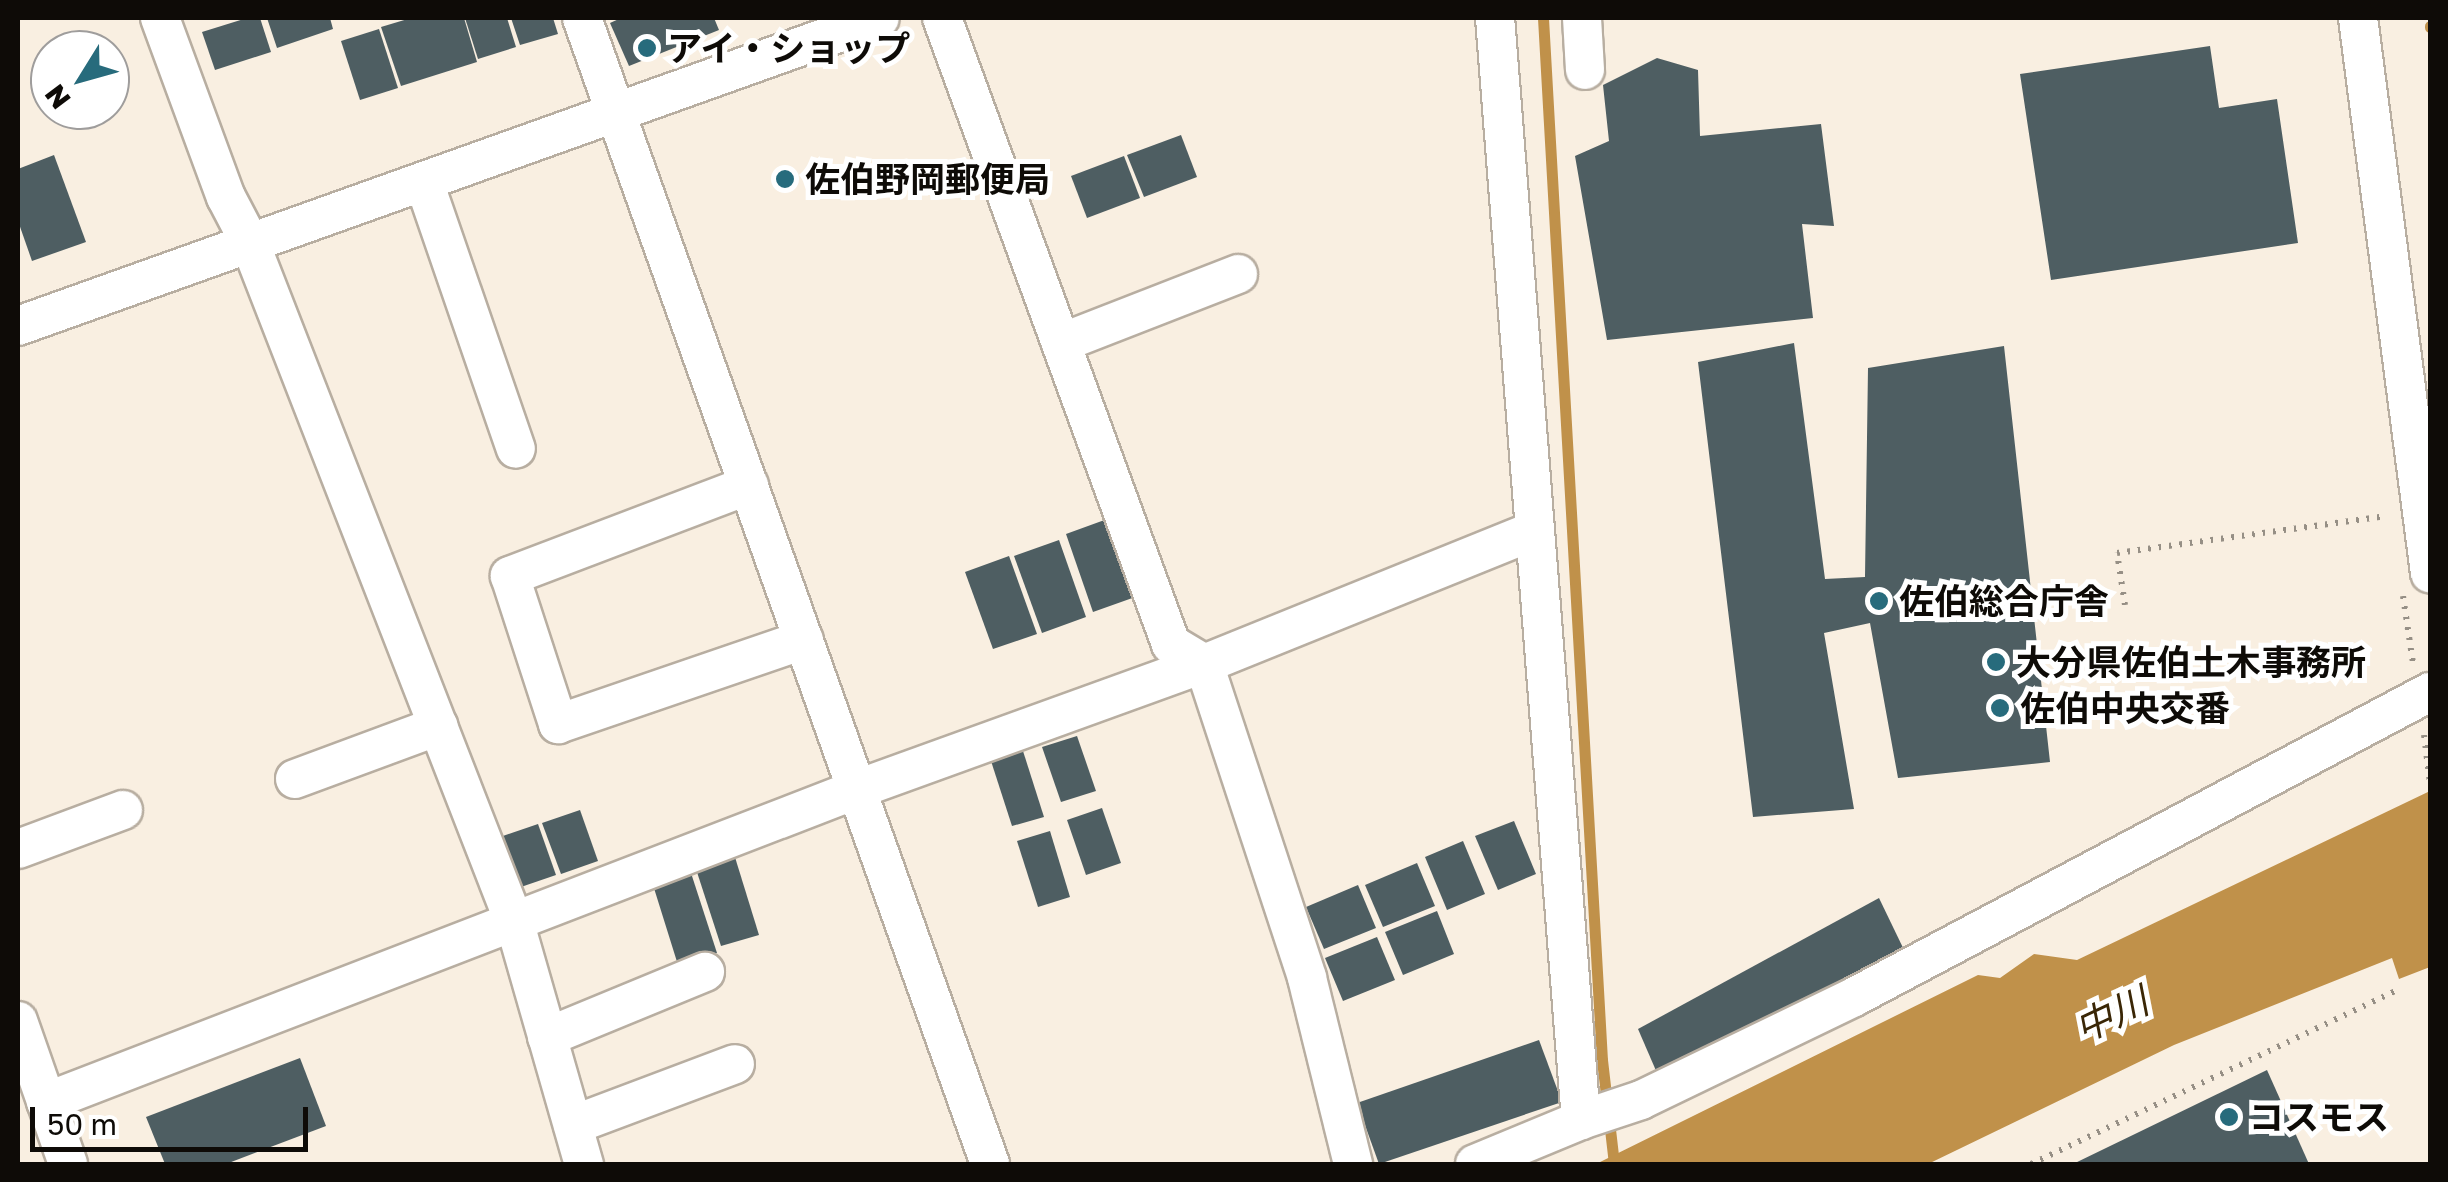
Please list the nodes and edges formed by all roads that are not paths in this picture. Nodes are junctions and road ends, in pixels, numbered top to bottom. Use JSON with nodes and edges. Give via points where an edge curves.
{"nodes":[{"id":1,"x":160,"y":18,"type":"edge"},
{"id":2,"x":582,"y":18,"type":"edge"},
{"id":3,"x":880,"y":18,"type":"edge"},
{"id":4,"x":942,"y":18,"type":"edge"},
{"id":5,"x":1495,"y":18,"type":"edge"},
{"id":6,"x":1582,"y":18,"type":"edge"},
{"id":7,"x":2358,"y":18,"type":"edge"},
{"id":8,"x":1585,"y":70,"type":"dead end"},
{"id":9,"x":615,"y":109,"type":"junction"},
{"id":10,"x":424,"y":182,"type":"junction"},
{"id":11,"x":250,"y":244,"type":"junction"},
{"id":12,"x":1238,"y":274,"type":"dead end"},
{"id":13,"x":18,"y":326,"type":"edge"},
{"id":14,"x":1061,"y":344,"type":"junction"},
{"id":15,"x":516,"y":449,"type":"dead end"},
{"id":16,"x":749,"y":485,"type":"junction"},
{"id":17,"x":1532,"y":531,"type":"junction"},
{"id":18,"x":2430,"y":573,"type":"edge"},
{"id":19,"x":804,"y":640,"type":"junction"},
{"id":20,"x":1204,"y":664,"type":"junction"},
{"id":21,"x":2430,"y":692,"type":"edge"},
{"id":22,"x":438,"y":726,"type":"junction"},
{"id":23,"x":295,"y":779,"type":"dead end"},
{"id":24,"x":855,"y":790,"type":"junction"},
{"id":25,"x":123,"y":810,"type":"dead end"},
{"id":26,"x":18,"y":849,"type":"edge"},
{"id":27,"x":515,"y":924,"type":"junction"},
{"id":28,"x":705,"y":972,"type":"dead end"},
{"id":29,"x":18,"y":1021,"type":"edge"},
{"id":30,"x":547,"y":1037,"type":"junction"},
{"id":31,"x":735,"y":1064,"type":"dead end"},
{"id":32,"x":46,"y":1102,"type":"junction"},
{"id":33,"x":1599,"y":1114,"type":"junction"},
{"id":34,"x":573,"y":1125,"type":"junction"},
{"id":35,"x":68,"y":1164,"type":"edge"},
{"id":36,"x":584,"y":1164,"type":"edge"},
{"id":37,"x":990,"y":1164,"type":"edge"},
{"id":38,"x":1353,"y":1164,"type":"edge"},
{"id":39,"x":1475,"y":1164,"type":"edge"}],
"edges":[{"from":1,"to":11,"type":"street"},
{"from":2,"to":9,"type":"street"},
{"from":3,"to":9,"type":"street"},
{"from":4,"to":14,"type":"street"},
{"from":5,"to":17,"type":"street"},
{"from":6,"to":8,"type":"street"},
{"from":7,"to":18,"type":"street"},
{"from":9,"to":10,"type":"street"},
{"from":9,"to":16,"type":"street"},
{"from":10,"to":11,"type":"street"},
{"from":10,"to":15,"type":"street"},
{"from":11,"to":13,"type":"street"},
{"from":11,"to":22,"type":"street"},
{"from":12,"to":14,"type":"street"},
{"from":14,"to":20,"type":"street","via":[[1171,644]]},
{"from":16,"to":19,"type":"street"},
{"from":16,"to":19,"type":"street","via":[[510,576],[558,724]]},
{"from":17,"to":20,"type":"street"},
{"from":17,"to":33,"type":"street"},
{"from":19,"to":24,"type":"street"},
{"from":20,"to":24,"type":"street"},
{"from":20,"to":38,"type":"street","via":[[1308,978]]},
{"from":21,"to":33,"type":"street","via":[[1854,997]]},
{"from":22,"to":23,"type":"street"},
{"from":22,"to":27,"type":"street"},
{"from":24,"to":27,"type":"street"},
{"from":24,"to":37,"type":"street"},
{"from":25,"to":26,"type":"street"},
{"from":27,"to":30,"type":"street"},
{"from":27,"to":32,"type":"street"},
{"from":28,"to":30,"type":"street"},
{"from":29,"to":32,"type":"street"},
{"from":30,"to":34,"type":"street"},
{"from":31,"to":34,"type":"street"},
{"from":32,"to":35,"type":"street"},
{"from":33,"to":39,"type":"street"},
{"from":34,"to":36,"type":"street"}]}
